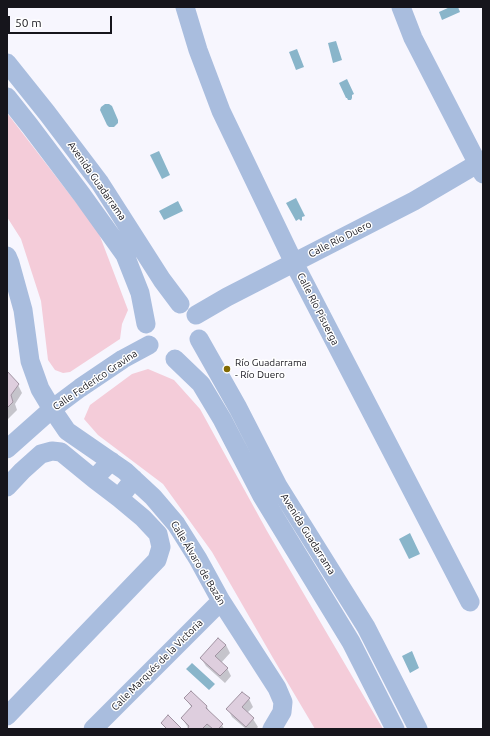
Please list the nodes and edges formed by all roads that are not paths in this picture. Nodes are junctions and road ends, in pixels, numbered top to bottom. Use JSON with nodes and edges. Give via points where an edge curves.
{"nodes":[{"id":1,"x":185,"y":7,"type":"edge"},
{"id":2,"x":401,"y":7,"type":"edge"},
{"id":3,"x":7,"y":63,"type":"edge"},
{"id":4,"x":7,"y":97,"type":"edge"},
{"id":5,"x":481,"y":166,"type":"edge"},
{"id":6,"x":7,"y":256,"type":"edge"},
{"id":7,"x":294,"y":263,"type":"junction"},
{"id":8,"x":180,"y":304,"type":"junction"},
{"id":9,"x":196,"y":315,"type":"junction"},
{"id":10,"x":146,"y":324,"type":"junction"},
{"id":11,"x":199,"y":339,"type":"junction"},
{"id":12,"x":149,"y":345,"type":"junction"},
{"id":13,"x":175,"y":359,"type":"junction"},
{"id":14,"x":52,"y":409,"type":"junction"},
{"id":15,"x":7,"y":449,"type":"edge"},
{"id":16,"x":111,"y":461,"type":"junction"},
{"id":17,"x":94,"y":479,"type":"junction"},
{"id":18,"x":134,"y":479,"type":"junction"},
{"id":19,"x":7,"y":486,"type":"edge"},
{"id":20,"x":119,"y":498,"type":"junction"},
{"id":21,"x":221,"y":601,"type":"junction"},
{"id":22,"x":470,"y":602,"type":"dead end"},
{"id":23,"x":7,"y":716,"type":"edge"},
{"id":24,"x":93,"y":729,"type":"edge"},
{"id":25,"x":272,"y":729,"type":"edge"},
{"id":26,"x":395,"y":729,"type":"edge"},
{"id":27,"x":418,"y":729,"type":"edge"}],
"edges":[{"from":1,"to":7,"type":"street","name":"Calle Río Pisuerga","via":[[221,111]]},
{"from":2,"to":5,"type":"street","via":[[413,38]]},
{"from":3,"to":8,"type":"street","name":"Avenida Guadarrama","via":[[100,183]]},
{"from":4,"to":10,"type":"street","name":"Avenida Guadarrama","via":[[125,255],[140,293]]},
{"from":5,"to":7,"type":"street","name":"Calle Río Duero"},
{"from":6,"to":14,"type":"street","name":"Calle Álvaro de Bazán","via":[[23,310],[30,361],[40,388]]},
{"from":7,"to":9,"type":"street","name":"Calle Río Duero","via":[[226,296]]},
{"from":7,"to":22,"type":"street","name":"Calle Río Pisuerga"},
{"from":8,"to":9,"type":"street"},
{"from":8,"to":10,"type":"street","via":[[163,305],[155,310]]},
{"from":9,"to":11,"type":"street","via":[[199,322]]},
{"from":10,"to":12,"type":"street","via":[[145,332]]},
{"from":11,"to":13,"type":"street","via":[[190,353]]},
{"from":11,"to":27,"type":"street","name":"Avenida Guadarrama","via":[[278,486],[366,627]]},
{"from":12,"to":13,"type":"street","via":[[160,355]]},
{"from":12,"to":14,"type":"street","name":"Calle Federico Gravina","via":[[80,388]]},
{"from":13,"to":26,"type":"street","name":"Avenida Guadarrama","via":[[201,384],[222,419],[262,496],[351,642]]},
{"from":14,"to":15,"type":"street","name":"Calle Federico Gravina"},
{"from":14,"to":16,"type":"street","name":"Calle Álvaro de Bazán","via":[[67,431]]},
{"from":16,"to":17,"type":"street"},
{"from":16,"to":18,"type":"street","name":"Calle Álvaro de Bazán"},
{"from":17,"to":19,"type":"street","via":[[61,452],[52,451],[41,454]]},
{"from":17,"to":20,"type":"street"},
{"from":18,"to":20,"type":"street"},
{"from":18,"to":21,"type":"street","name":"Calle Álvaro de Bazán","via":[[176,524]]},
{"from":20,"to":23,"type":"street","via":[[158,534],[161,547],[157,560]]},
{"from":21,"to":24,"type":"street","name":"Calle Marqués de la Victoria"},
{"from":21,"to":25,"type":"street","name":"Calle Álvaro de Bazán","via":[[277,688],[283,702],[282,712]]}]}
